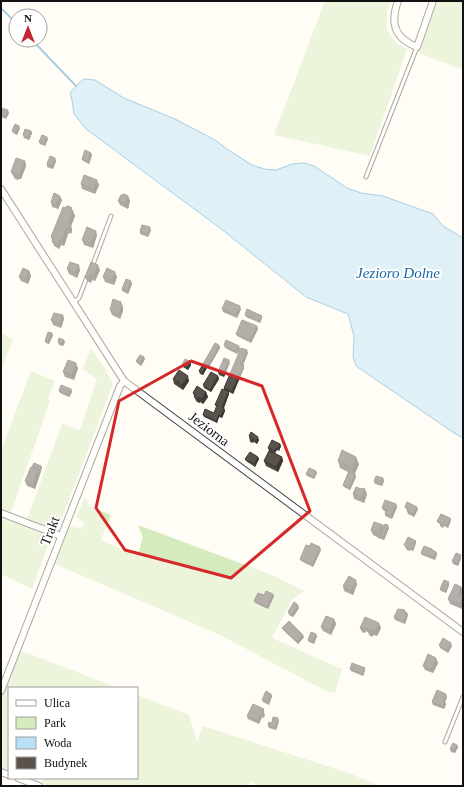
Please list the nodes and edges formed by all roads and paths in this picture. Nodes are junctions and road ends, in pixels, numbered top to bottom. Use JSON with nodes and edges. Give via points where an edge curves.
{"nodes":[{"id":1,"x":398,"y":1,"type":"edge"},
{"id":2,"x":433,"y":1,"type":"edge"},
{"id":3,"x":417,"y":47,"type":"junction"},
{"id":4,"x":366,"y":177,"type":"dead end"},
{"id":5,"x":1,"y":188,"type":"edge"},
{"id":6,"x":111,"y":216,"type":"dead end"},
{"id":7,"x":91,"y":268,"type":"edge"},
{"id":8,"x":88,"y":276,"type":"edge"},
{"id":9,"x":74,"y":302,"type":"junction"},
{"id":10,"x":124,"y":381,"type":"junction"},
{"id":11,"x":1,"y":513,"type":"edge"},
{"id":12,"x":61,"y":536,"type":"junction"},
{"id":13,"x":463,"y":632,"type":"edge"},
{"id":14,"x":1,"y":691,"type":"edge"},
{"id":15,"x":463,"y":697,"type":"edge"},
{"id":16,"x":445,"y":742,"type":"dead end"},
{"id":17,"x":21,"y":779,"type":"edge"},
{"id":18,"x":39,"y":786,"type":"edge"}],
"edges":[{"from":1,"to":3,"type":"street","via":[[394,15],[395,25],[402,38]]},
{"from":2,"to":3,"type":"street"},
{"from":3,"to":4,"type":"lane"},
{"from":5,"to":9,"type":"street","name":"Jeziorna"},
{"from":6,"to":7,"type":"lane"},
{"from":8,"to":9,"type":"lane","via":[[79,298]]},
{"from":9,"to":10,"type":"street","name":"Jeziorna"},
{"from":10,"to":12,"type":"street","name":"Trakt"},
{"from":10,"to":13,"type":"street","name":"Jeziorna"},
{"from":11,"to":12,"type":"street"},
{"from":12,"to":14,"type":"street","name":"Trakt"},
{"from":15,"to":16,"type":"lane"},
{"from":17,"to":18,"type":"street"}]}
